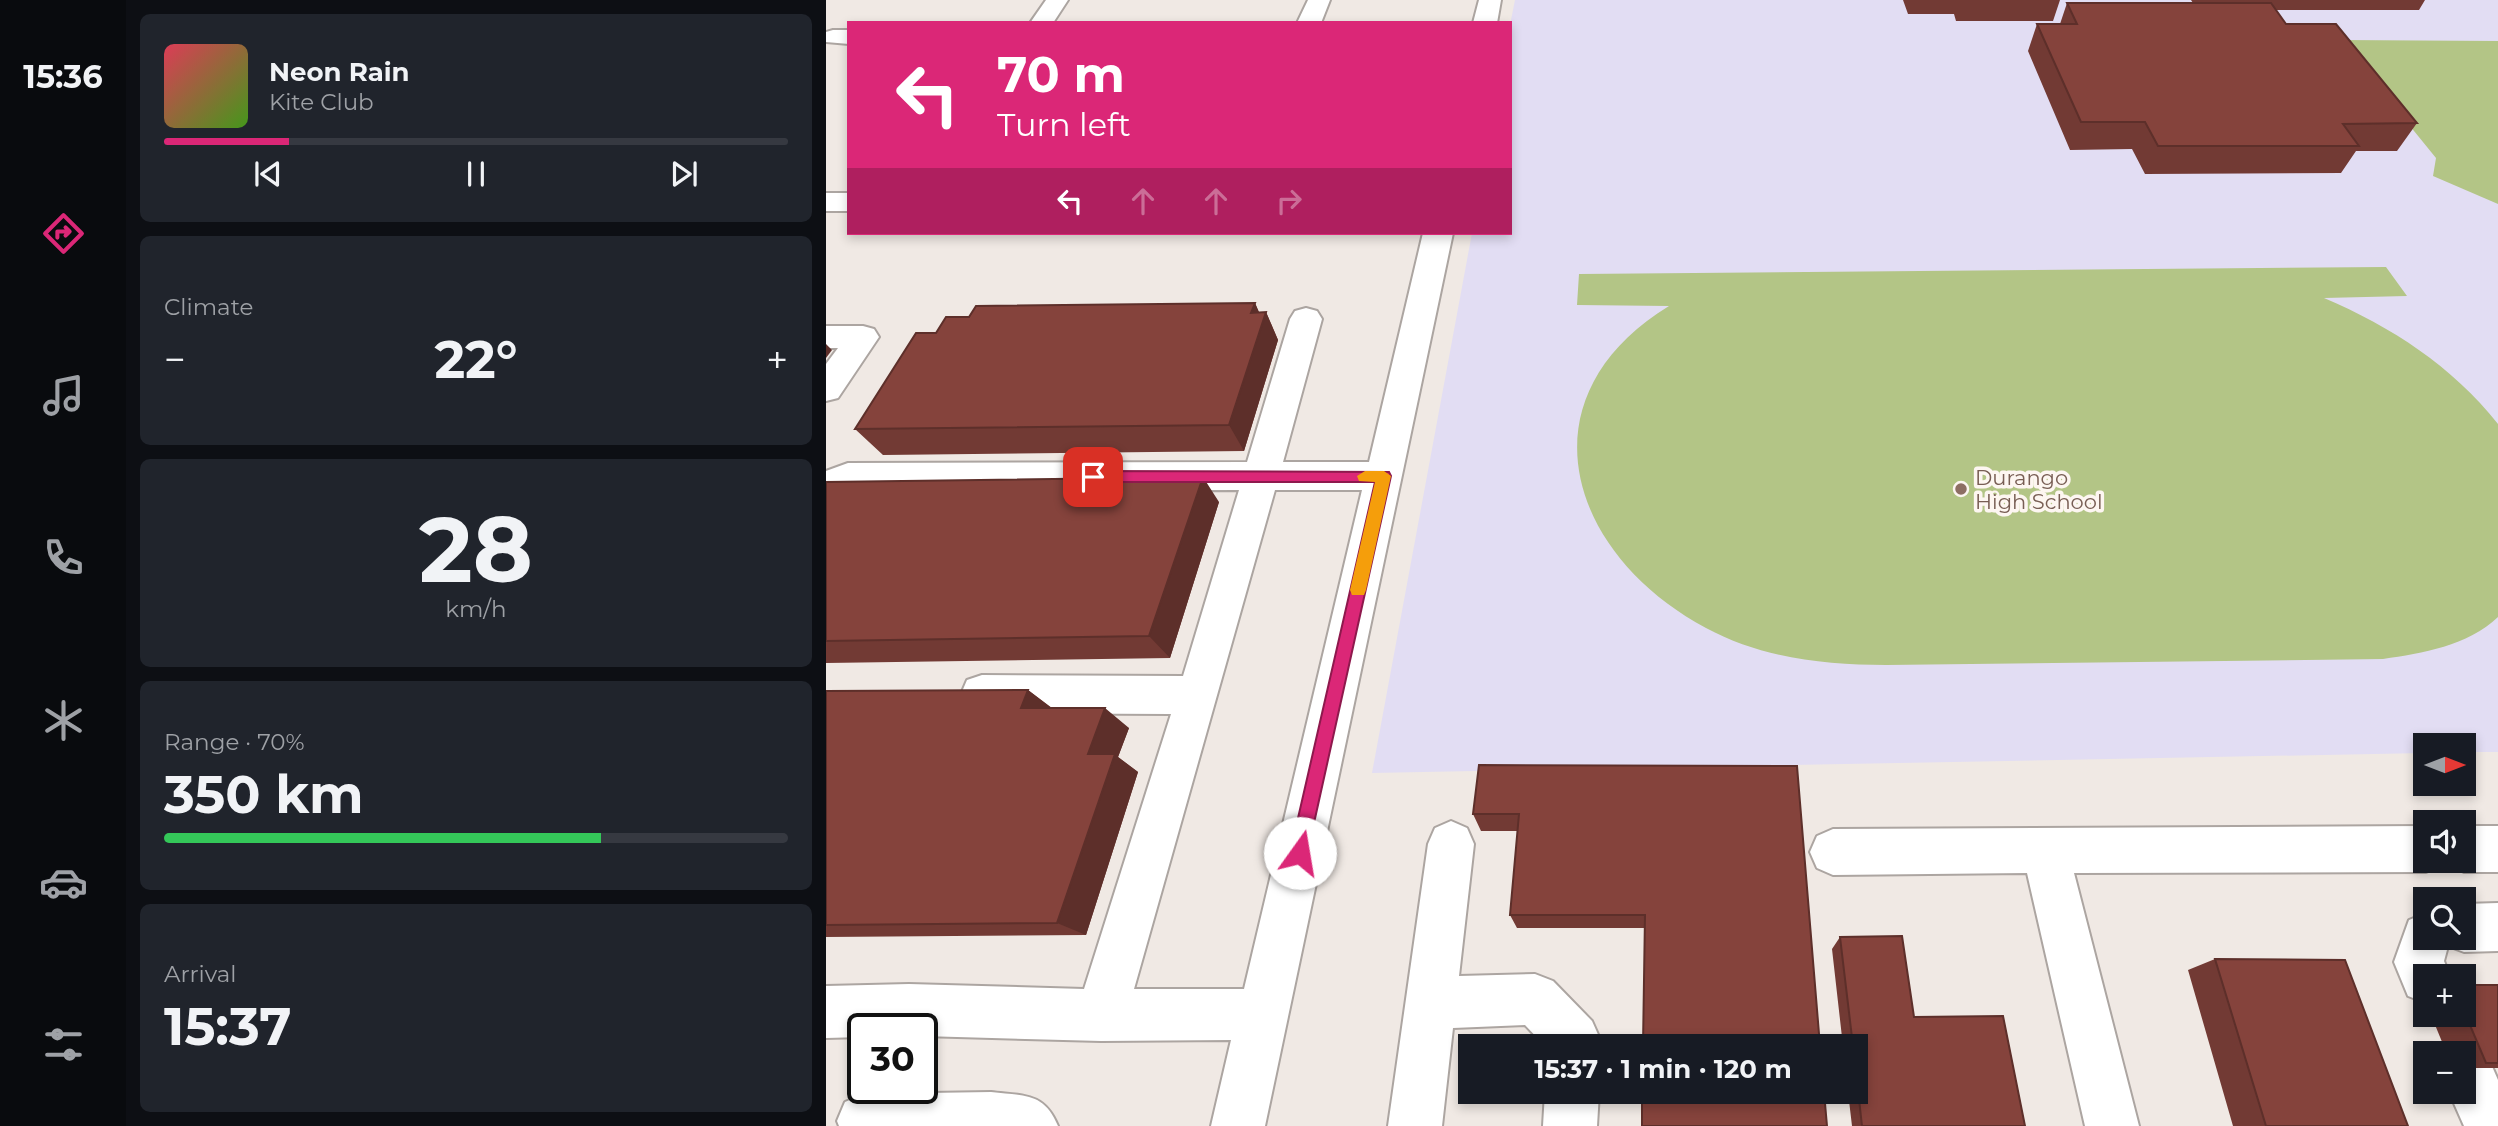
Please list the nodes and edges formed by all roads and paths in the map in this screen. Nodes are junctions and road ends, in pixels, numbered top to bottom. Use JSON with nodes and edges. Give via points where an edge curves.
{"nodes":[{"id":1,"x":1057,"y":0,"type":"edge"},
{"id":2,"x":1319,"y":0,"type":"edge"},
{"id":3,"x":1490,"y":0,"type":"edge"},
{"id":4,"x":1042,"y":21,"type":"edge"},
{"id":5,"x":1310,"y":21,"type":"edge"},
{"id":6,"x":1485,"y":21,"type":"edge"},
{"id":7,"x":826,"y":202,"type":"edge"},
{"id":8,"x":847,"y":202,"type":"edge"},
{"id":9,"x":1438,"y":235,"type":"edge"},
{"id":10,"x":1306,"y":319,"type":"dead end"},
{"id":11,"x":826,"y":337,"type":"edge"},
{"id":12,"x":826,"y":389,"type":"edge"},
{"id":13,"x":1384,"y":476,"type":"junction"},
{"id":14,"x":1261,"y":477,"type":"junction"},
{"id":15,"x":826,"y":486,"type":"edge"},
{"id":16,"x":948,"y":694,"type":"edge"},
{"id":17,"x":1199,"y":695,"type":"junction"},
{"id":18,"x":1451,"y":844,"type":"dead end"},
{"id":19,"x":2413,"y":849,"type":"edge"},
{"id":20,"x":2476,"y":849,"type":"edge"},
{"id":21,"x":2498,"y":849,"type":"edge"},
{"id":22,"x":2045,"y":850,"type":"junction"},
{"id":23,"x":1833,"y":852,"type":"dead end"},
{"id":24,"x":2476,"y":928,"type":"edge"},
{"id":25,"x":2498,"y":928,"type":"edge"},
{"id":26,"x":1431,"y":1003,"type":"junction"},
{"id":27,"x":826,"y":1012,"type":"edge"},
{"id":28,"x":847,"y":1014,"type":"edge"},
{"id":29,"x":1264,"y":1014,"type":"junction"},
{"id":30,"x":1101,"y":1015,"type":"junction"},
{"id":31,"x":938,"y":1018,"type":"edge"},
{"id":32,"x":1569,"y":1034,"type":"edge"},
{"id":33,"x":2476,"y":1093,"type":"edge"},
{"id":34,"x":1571,"y":1104,"type":"edge"},
{"id":35,"x":868,"y":1112,"type":"edge"},
{"id":36,"x":1031,"y":1126,"type":"edge"},
{"id":37,"x":1238,"y":1126,"type":"edge"},
{"id":38,"x":1415,"y":1126,"type":"edge"},
{"id":39,"x":1570,"y":1126,"type":"edge"},
{"id":40,"x":2112,"y":1126,"type":"edge"},
{"id":41,"x":2491,"y":1126,"type":"edge"}],
"edges":[{"from":1,"to":4,"type":"street"},
{"from":2,"to":5,"type":"street"},
{"from":3,"to":6,"type":"street"},
{"from":7,"to":8,"type":"street"},
{"from":9,"to":13,"type":"street"},
{"from":10,"to":14,"type":"street"},
{"from":11,"to":12,"type":"street","via":[[863,337]]},
{"from":13,"to":14,"type":"street"},
{"from":13,"to":29,"type":"street"},
{"from":14,"to":15,"type":"street","via":[[848,477]]},
{"from":14,"to":17,"type":"street"},
{"from":16,"to":17,"type":"street"},
{"from":17,"to":30,"type":"street"},
{"from":18,"to":26,"type":"street"},
{"from":19,"to":22,"type":"street"},
{"from":20,"to":21,"type":"street"},
{"from":22,"to":23,"type":"street"},
{"from":22,"to":40,"type":"street"},
{"from":24,"to":25,"type":"street"},
{"from":26,"to":32,"type":"street","via":[[1535,999]]},
{"from":26,"to":38,"type":"street"},
{"from":27,"to":28,"type":"street"},
{"from":29,"to":30,"type":"street"},
{"from":29,"to":37,"type":"street"},
{"from":30,"to":31,"type":"street"},
{"from":33,"to":41,"type":"street"},
{"from":34,"to":39,"type":"street"},
{"from":35,"to":36,"type":"street","via":[[1027,1122]]}]}
